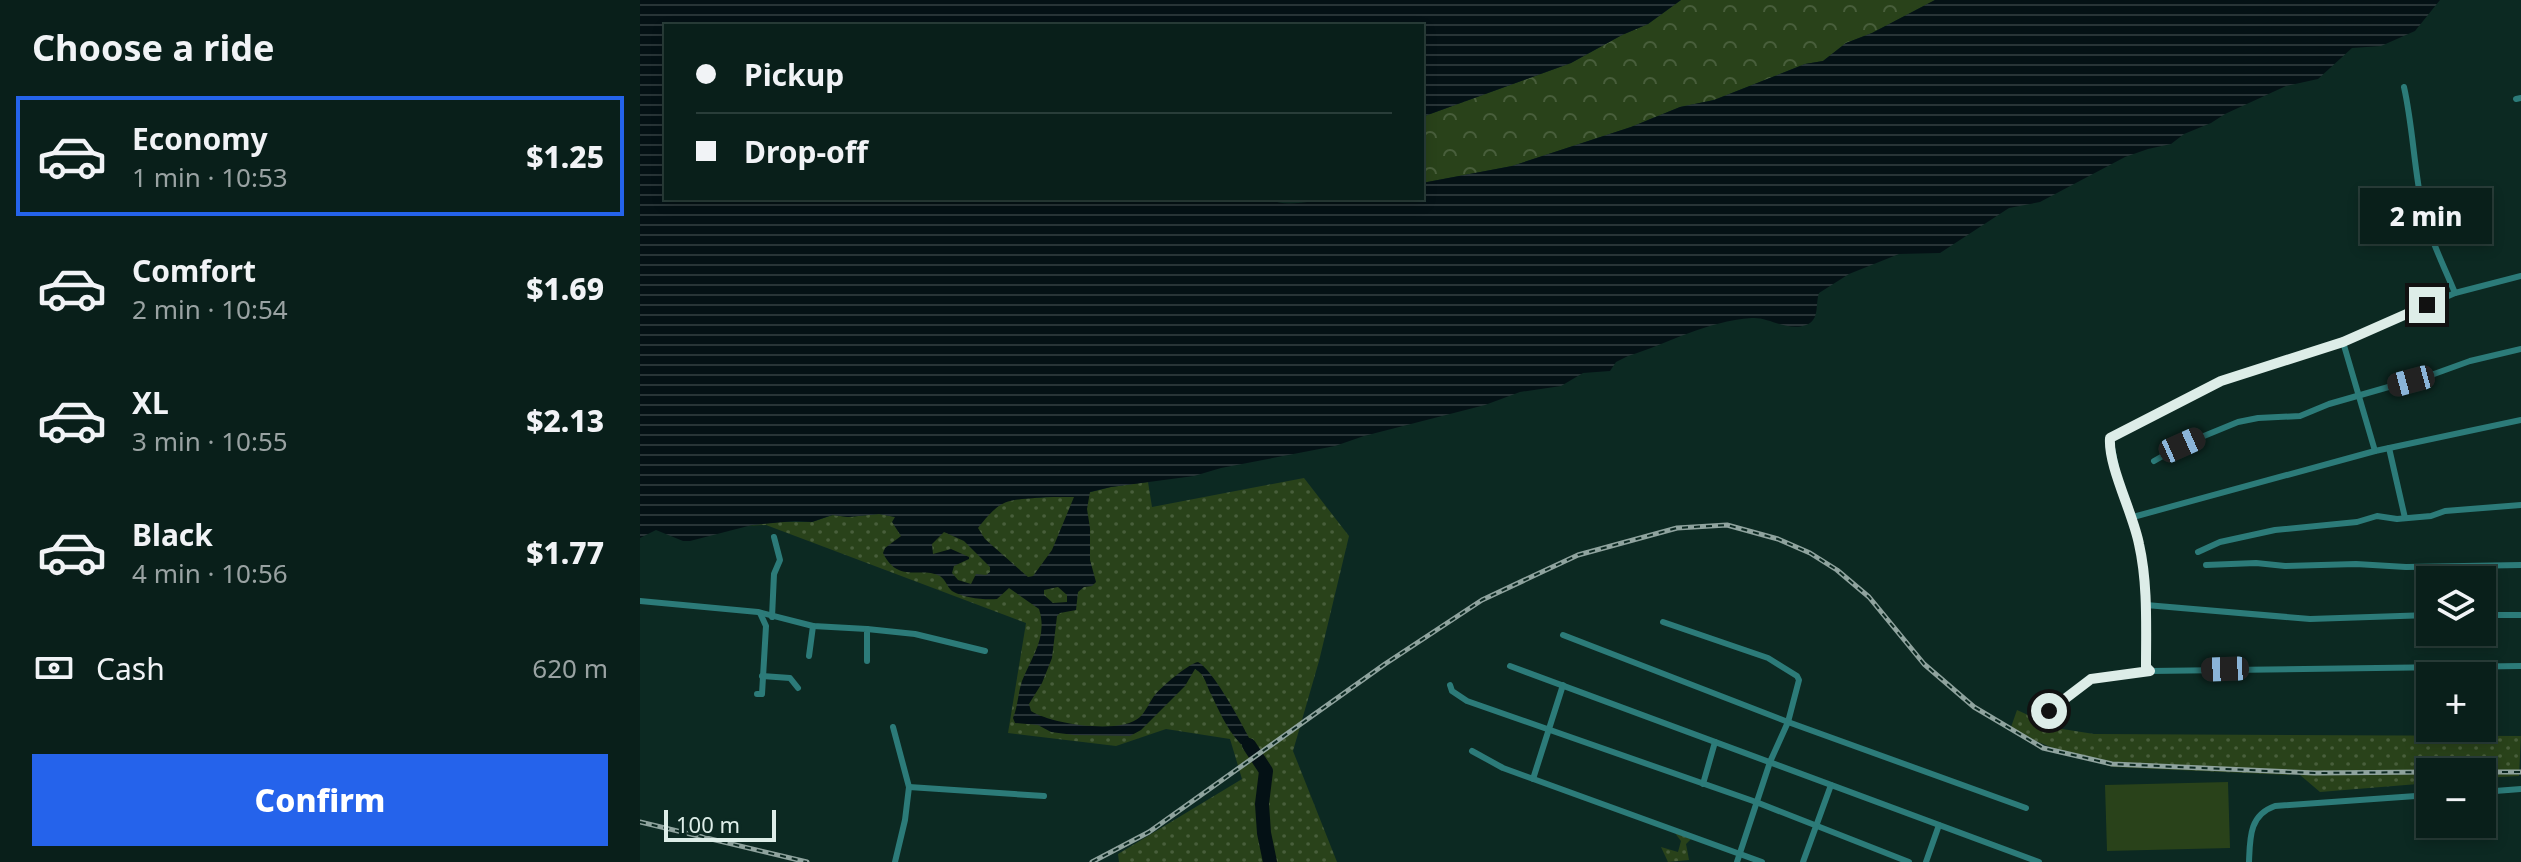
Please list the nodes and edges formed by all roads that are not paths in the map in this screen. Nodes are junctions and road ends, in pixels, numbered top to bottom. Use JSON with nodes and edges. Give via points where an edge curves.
{"nodes":[{"id":1,"x":2404,"y":87,"type":"dead end"},
{"id":2,"x":2521,"y":276,"type":"edge"},
{"id":3,"x":2455,"y":293,"type":"junction"},
{"id":4,"x":2343,"y":342,"type":"junction"},
{"id":5,"x":2521,"y":349,"type":"edge"},
{"id":6,"x":2359,"y":396,"type":"junction"},
{"id":7,"x":2521,"y":420,"type":"edge"},
{"id":8,"x":2389,"y":448,"type":"junction"},
{"id":9,"x":2375,"y":451,"type":"junction"},
{"id":10,"x":2154,"y":461,"type":"dead end"},
{"id":11,"x":2521,"y":505,"type":"edge"},
{"id":12,"x":2133,"y":517,"type":"junction"},
{"id":13,"x":2405,"y":518,"type":"junction"},
{"id":14,"x":774,"y":537,"type":"dead end"},
{"id":15,"x":2198,"y":552,"type":"dead end"},
{"id":16,"x":2206,"y":565,"type":"dead end"},
{"id":17,"x":2521,"y":565,"type":"edge"},
{"id":18,"x":640,"y":601,"type":"edge"},
{"id":19,"x":2146,"y":605,"type":"junction"},
{"id":20,"x":760,"y":613,"type":"junction"},
{"id":21,"x":2416,"y":615,"type":"edge"},
{"id":22,"x":2496,"y":615,"type":"edge"},
{"id":23,"x":2521,"y":615,"type":"edge"},
{"id":24,"x":772,"y":617,"type":"junction"},
{"id":25,"x":1663,"y":622,"type":"dead end"},
{"id":26,"x":813,"y":626,"type":"junction"},
{"id":27,"x":867,"y":629,"type":"junction"},
{"id":28,"x":1563,"y":635,"type":"dead end"},
{"id":29,"x":985,"y":651,"type":"dead end"},
{"id":30,"x":809,"y":656,"type":"dead end"},
{"id":31,"x":867,"y":661,"type":"dead end"},
{"id":32,"x":1510,"y":666,"type":"dead end"},
{"id":33,"x":2521,"y":666,"type":"edge"},
{"id":34,"x":2150,"y":671,"type":"junction"},
{"id":35,"x":762,"y":676,"type":"junction"},
{"id":36,"x":1450,"y":685,"type":"dead end"},
{"id":37,"x":1563,"y":685,"type":"junction"},
{"id":38,"x":798,"y":688,"type":"dead end"},
{"id":39,"x":757,"y":694,"type":"dead end"},
{"id":40,"x":2049,"y":711,"type":"dead end"},
{"id":41,"x":1788,"y":722,"type":"junction"},
{"id":42,"x":893,"y":727,"type":"dead end"},
{"id":43,"x":1549,"y":729,"type":"junction"},
{"id":44,"x":1715,"y":742,"type":"junction"},
{"id":45,"x":1472,"y":751,"type":"dead end"},
{"id":46,"x":1770,"y":762,"type":"junction"},
{"id":47,"x":1533,"y":779,"type":"junction"},
{"id":48,"x":1703,"y":784,"type":"junction"},
{"id":49,"x":1831,"y":785,"type":"junction"},
{"id":50,"x":909,"y":787,"type":"junction"},
{"id":51,"x":2521,"y":789,"type":"edge"},
{"id":52,"x":2496,"y":791,"type":"edge"},
{"id":53,"x":1044,"y":796,"type":"dead end"},
{"id":54,"x":2416,"y":796,"type":"edge"},
{"id":55,"x":1756,"y":802,"type":"junction"},
{"id":56,"x":2026,"y":808,"type":"dead end"},
{"id":57,"x":1939,"y":825,"type":"junction"},
{"id":58,"x":1816,"y":826,"type":"junction"},
{"id":59,"x":1740,"y":853,"type":"junction"},
{"id":60,"x":895,"y":862,"type":"edge"},
{"id":61,"x":1737,"y":862,"type":"edge"},
{"id":62,"x":1762,"y":862,"type":"edge"},
{"id":63,"x":1803,"y":862,"type":"edge"},
{"id":64,"x":1909,"y":862,"type":"edge"},
{"id":65,"x":1926,"y":862,"type":"edge"},
{"id":66,"x":2039,"y":862,"type":"edge"},
{"id":67,"x":2249,"y":862,"type":"edge"}],
"edges":[{"from":1,"to":3,"type":"street","via":[[2423,210]]},
{"from":2,"to":3,"type":"street"},
{"from":3,"to":4,"type":"street"},
{"from":4,"to":6,"type":"street"},
{"from":4,"to":12,"type":"street","via":[[2221,381],[2110,438]]},
{"from":5,"to":6,"type":"street"},
{"from":6,"to":9,"type":"street"},
{"from":6,"to":10,"type":"street","via":[[2300,416],[2238,422]]},
{"from":7,"to":8,"type":"street"},
{"from":8,"to":9,"type":"street"},
{"from":8,"to":13,"type":"street"},
{"from":9,"to":12,"type":"street"},
{"from":11,"to":13,"type":"street"},
{"from":12,"to":19,"type":"street"},
{"from":13,"to":15,"type":"street","via":[[2377,516],[2275,530]]},
{"from":14,"to":24,"type":"street","via":[[780,561],[774,574]]},
{"from":16,"to":17,"type":"street"},
{"from":18,"to":20,"type":"street"},
{"from":19,"to":21,"type":"street","via":[[2310,619]]},
{"from":19,"to":34,"type":"street"},
{"from":20,"to":24,"type":"street"},
{"from":20,"to":35,"type":"street","via":[[766,626]]},
{"from":22,"to":23,"type":"street"},
{"from":24,"to":26,"type":"street"},
{"from":25,"to":41,"type":"street","via":[[1768,658],[1797,676]]},
{"from":26,"to":27,"type":"street"},
{"from":26,"to":30,"type":"street"},
{"from":27,"to":29,"type":"street"},
{"from":27,"to":31,"type":"street"},
{"from":28,"to":41,"type":"street"},
{"from":32,"to":37,"type":"street"},
{"from":33,"to":34,"type":"street"},
{"from":34,"to":40,"type":"street","via":[[2091,679]]},
{"from":35,"to":38,"type":"street","via":[[791,678]]},
{"from":35,"to":39,"type":"street","via":[[762,694]]},
{"from":36,"to":43,"type":"street","via":[[1467,701]]},
{"from":37,"to":43,"type":"street"},
{"from":37,"to":44,"type":"street"},
{"from":41,"to":46,"type":"street"},
{"from":41,"to":56,"type":"street"},
{"from":42,"to":50,"type":"street"},
{"from":43,"to":47,"type":"street"},
{"from":43,"to":48,"type":"street"},
{"from":44,"to":46,"type":"street"},
{"from":44,"to":48,"type":"street"},
{"from":45,"to":47,"type":"street"},
{"from":46,"to":49,"type":"street"},
{"from":46,"to":55,"type":"street"},
{"from":47,"to":59,"type":"street"},
{"from":48,"to":55,"type":"street"},
{"from":49,"to":57,"type":"street"},
{"from":49,"to":58,"type":"street"},
{"from":50,"to":53,"type":"street"},
{"from":50,"to":60,"type":"street"},
{"from":51,"to":52,"type":"street"},
{"from":54,"to":67,"type":"street","via":[[2265,809],[2251,832]]},
{"from":55,"to":58,"type":"street"},
{"from":55,"to":59,"type":"street"},
{"from":57,"to":65,"type":"street"},
{"from":57,"to":66,"type":"street"},
{"from":58,"to":63,"type":"street"},
{"from":58,"to":64,"type":"street"},
{"from":59,"to":61,"type":"street"},
{"from":59,"to":62,"type":"street"}]}
